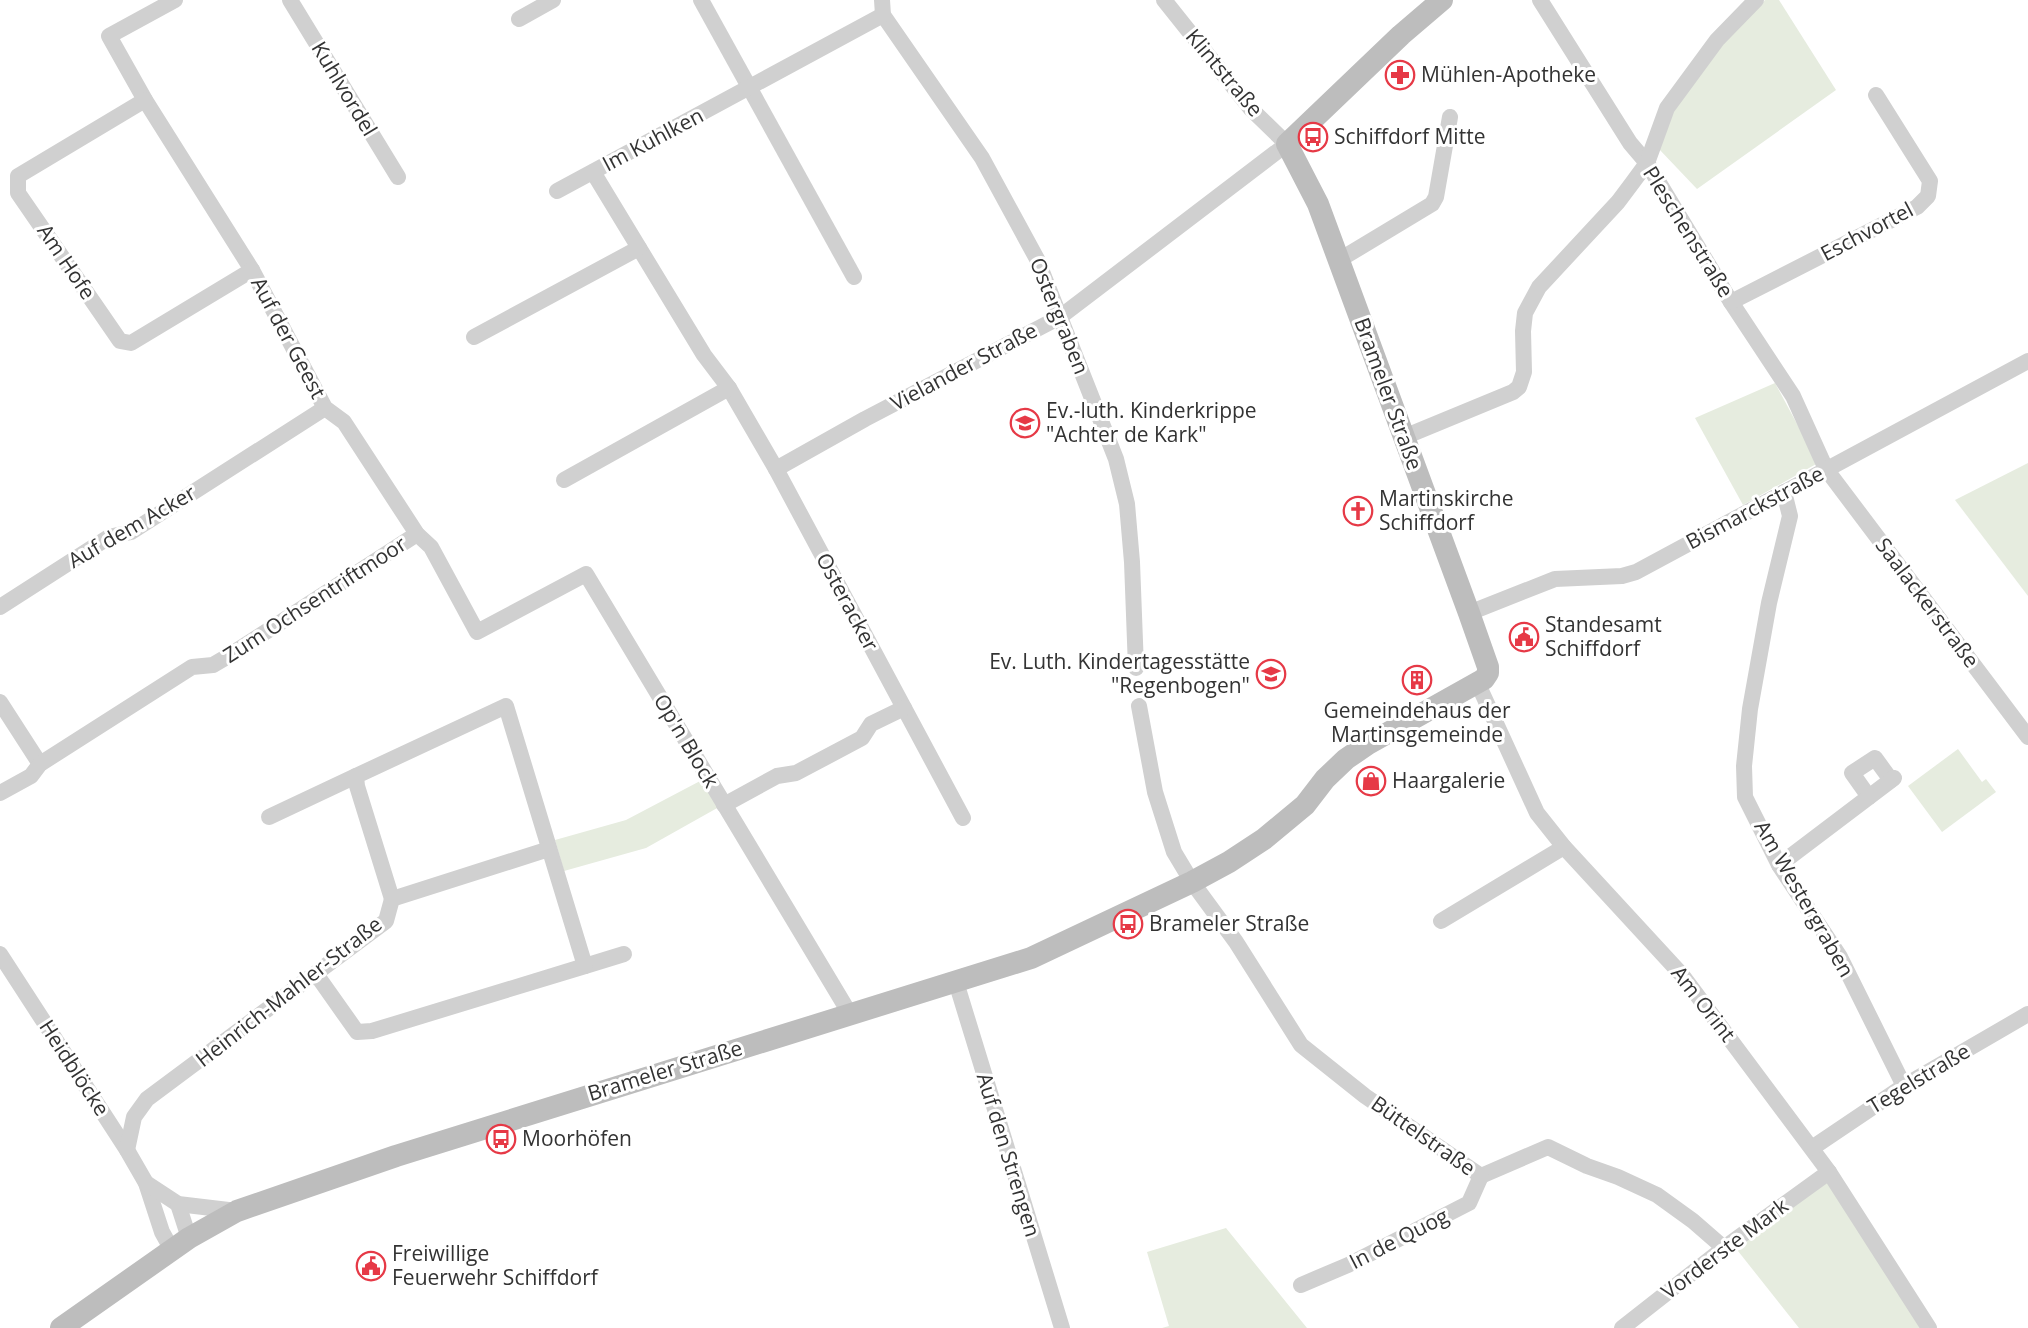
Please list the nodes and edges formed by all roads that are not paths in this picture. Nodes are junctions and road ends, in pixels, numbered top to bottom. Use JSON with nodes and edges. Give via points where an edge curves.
{"nodes":[{"id":1,"x":174,"y":0,"type":"edge"},
{"id":2,"x":290,"y":0,"type":"edge"},
{"id":3,"x":553,"y":0,"type":"edge"},
{"id":4,"x":701,"y":0,"type":"edge"},
{"id":5,"x":1164,"y":0,"type":"edge"},
{"id":6,"x":1442,"y":0,"type":"edge"},
{"id":7,"x":1540,"y":0,"type":"edge"},
{"id":8,"x":1756,"y":0,"type":"edge"},
{"id":9,"x":883,"y":7,"type":"edge"},
{"id":10,"x":519,"y":19,"type":"dead end"},
{"id":11,"x":750,"y":88,"type":"junction"},
{"id":12,"x":1876,"y":95,"type":"dead end"},
{"id":13,"x":145,"y":100,"type":"junction"},
{"id":14,"x":1450,"y":117,"type":"dead end"},
{"id":15,"x":1287,"y":144,"type":"junction"},
{"id":16,"x":1647,"y":163,"type":"junction"},
{"id":17,"x":593,"y":172,"type":"junction"},
{"id":18,"x":398,"y":177,"type":"dead end"},
{"id":19,"x":557,"y":191,"type":"dead end"},
{"id":20,"x":639,"y":248,"type":"junction"},
{"id":21,"x":1339,"y":260,"type":"junction"},
{"id":22,"x":252,"y":270,"type":"junction"},
{"id":23,"x":854,"y":277,"type":"dead end"},
{"id":24,"x":1731,"y":302,"type":"junction"},
{"id":25,"x":1060,"y":317,"type":"junction"},
{"id":26,"x":474,"y":337,"type":"dead end"},
{"id":27,"x":2028,"y":361,"type":"edge"},
{"id":28,"x":729,"y":388,"type":"junction"},
{"id":29,"x":325,"y":408,"type":"junction"},
{"id":30,"x":1404,"y":437,"type":"junction"},
{"id":31,"x":776,"y":469,"type":"junction"},
{"id":32,"x":1826,"y":469,"type":"junction"},
{"id":33,"x":564,"y":480,"type":"dead end"},
{"id":34,"x":1784,"y":492,"type":"junction"},
{"id":35,"x":417,"y":534,"type":"junction"},
{"id":36,"x":0,"y":607,"type":"edge"},
{"id":37,"x":1469,"y":613,"type":"junction"},
{"id":38,"x":477,"y":632,"type":"joint"},
{"id":39,"x":1137,"y":668,"type":"dead end"},
{"id":40,"x":1478,"y":684,"type":"junction"},
{"id":41,"x":0,"y":702,"type":"edge"},
{"id":42,"x":1139,"y":706,"type":"dead end"},
{"id":43,"x":904,"y":708,"type":"junction"},
{"id":44,"x":2028,"y":737,"type":"edge"},
{"id":45,"x":40,"y":764,"type":"junction"},
{"id":46,"x":356,"y":776,"type":"junction"},
{"id":47,"x":0,"y":793,"type":"edge"},
{"id":48,"x":1869,"y":797,"type":"junction"},
{"id":49,"x":724,"y":805,"type":"junction"},
{"id":50,"x":269,"y":817,"type":"dead end"},
{"id":51,"x":963,"y":818,"type":"dead end"},
{"id":52,"x":1564,"y":847,"type":"junction"},
{"id":53,"x":549,"y":849,"type":"junction"},
{"id":54,"x":1779,"y":865,"type":"junction"},
{"id":55,"x":1192,"y":882,"type":"junction"},
{"id":56,"x":392,"y":899,"type":"junction"},
{"id":57,"x":1441,"y":921,"type":"dead end"},
{"id":58,"x":0,"y":954,"type":"edge"},
{"id":59,"x":624,"y":954,"type":"dead end"},
{"id":60,"x":585,"y":966,"type":"junction"},
{"id":61,"x":316,"y":974,"type":"junction"},
{"id":62,"x":956,"y":982,"type":"junction"},
{"id":63,"x":850,"y":1014,"type":"junction"},
{"id":64,"x":2028,"y":1014,"type":"edge"},
{"id":65,"x":1904,"y":1086,"type":"junction"},
{"id":66,"x":1812,"y":1148,"type":"junction"},
{"id":67,"x":127,"y":1150,"type":"junction"},
{"id":68,"x":1829,"y":1172,"type":"junction"},
{"id":69,"x":1481,"y":1176,"type":"junction"},
{"id":70,"x":146,"y":1183,"type":"junction"},
{"id":71,"x":178,"y":1204,"type":"junction"},
{"id":72,"x":237,"y":1211,"type":"junction"},
{"id":73,"x":180,"y":1244,"type":"junction"},
{"id":74,"x":1724,"y":1248,"type":"junction"},
{"id":75,"x":1301,"y":1285,"type":"dead end"},
{"id":76,"x":61,"y":1328,"type":"edge"},
{"id":77,"x":1062,"y":1328,"type":"edge"},
{"id":78,"x":1622,"y":1328,"type":"edge"},
{"id":79,"x":1929,"y":1328,"type":"edge"}],
"edges":[{"from":1,"to":13,"type":"street","name":"Auf der Geest","via":[[109,36]]},
{"from":2,"to":18,"type":"street","name":"Kuhlvordel"},
{"from":3,"to":10,"type":"street"},
{"from":4,"to":11,"type":"street"},
{"from":5,"to":15,"type":"street","name":"Klintstraße","via":[[1251,109]]},
{"from":6,"to":15,"type":"street"},
{"from":7,"to":16,"type":"street","name":"Pleschenstraße","via":[[1630,143]]},
{"from":8,"to":16,"type":"street","via":[[1717,40],[1667,108]]},
{"from":9,"to":11,"type":"street","name":"Im Kuhlken"},
{"from":9,"to":25,"type":"street","name":"Ostergraben","via":[[982,158],[1037,259]]},
{"from":11,"to":17,"type":"street","name":"Im Kuhlken"},
{"from":11,"to":23,"type":"street"},
{"from":12,"to":24,"type":"street","name":"Eschvortel","via":[[1930,181],[1928,196],[1917,207]]},
{"from":13,"to":22,"type":"street","name":"Auf der Geest"},
{"from":13,"to":22,"type":"street","name":"Am Hofe","via":[[18,176],[18,193],[120,341],[131,343]]},
{"from":14,"to":21,"type":"street","via":[[1432,204]]},
{"from":15,"to":21,"type":"street","name":"Brameler Straße","via":[[1318,204]]},
{"from":15,"to":25,"type":"street","name":"Vielander Straße"},
{"from":16,"to":24,"type":"street","name":"Pleschenstraße"},
{"from":16,"to":30,"type":"street","via":[[1618,202],[1539,287],[1525,313],[1524,372],[1519,387]]},
{"from":17,"to":19,"type":"street","name":"Im Kuhlken"},
{"from":17,"to":20,"type":"street","name":"Osteracker"},
{"from":20,"to":26,"type":"street"},
{"from":20,"to":28,"type":"street","name":"Osteracker","via":[[704,355]]},
{"from":21,"to":30,"type":"street","name":"Brameler Straße"},
{"from":22,"to":29,"type":"street","name":"Auf der Geest"},
{"from":24,"to":32,"type":"street","name":"Pleschenstraße","via":[[1793,396]]},
{"from":25,"to":31,"type":"street","name":"Vielander Straße"},
{"from":25,"to":39,"type":"street","name":"Ostergraben","via":[[1116,459],[1127,504]]},
{"from":27,"to":32,"type":"street","name":"Bismarckstraße"},
{"from":28,"to":31,"type":"street","name":"Osteracker"},
{"from":28,"to":33,"type":"street"},
{"from":29,"to":35,"type":"street","name":"Auf der Geest","via":[[344,422]]},
{"from":29,"to":36,"type":"street","name":"Auf dem Acker","via":[[131,532],[109,537]]},
{"from":30,"to":37,"type":"street","name":"Brameler Straße"},
{"from":31,"to":43,"type":"street","name":"Osteracker"},
{"from":32,"to":34,"type":"street","name":"Bismarckstraße"},
{"from":32,"to":44,"type":"street","name":"Saalackerstraße"},
{"from":34,"to":37,"type":"street","name":"Bismarckstraße","via":[[1636,572],[1555,579]]},
{"from":34,"to":54,"type":"street","name":"Am Westergraben","via":[[1790,516],[1769,603],[1744,766],[1745,797]]},
{"from":35,"to":38,"type":"street","name":"Auf der Geest","via":[[431,547]]},
{"from":35,"to":45,"type":"street","name":"Zum Ochsentriftmoor","via":[[230,655],[213,665],[192,667]]},
{"from":37,"to":40,"type":"street","name":"Brameler Straße","via":[[1488,667],[1484,680]]},
{"from":38,"to":49,"type":"street","name":"Op'n Block","via":[[586,574]]},
{"from":40,"to":52,"type":"street","name":"Am Orint","via":[[1537,813]]},
{"from":40,"to":55,"type":"street","name":"Brameler Straße","via":[[1346,759],[1305,805],[1264,839]]},
{"from":41,"to":45,"type":"street"},
{"from":42,"to":55,"type":"street","via":[[1155,792],[1174,852]]},
{"from":43,"to":49,"type":"street","via":[[872,724],[862,738]]},
{"from":43,"to":51,"type":"street","name":"Osteracker"},
{"from":45,"to":47,"type":"street","name":"Zum Ochsentriftmoor","via":[[32,776]]},
{"from":46,"to":50,"type":"street"},
{"from":46,"to":53,"type":"street","via":[[506,706]]},
{"from":46,"to":56,"type":"street"},
{"from":48,"to":48,"type":"street","via":[[1893,779],[1875,758],[1852,773]]},
{"from":48,"to":54,"type":"street"},
{"from":49,"to":63,"type":"street","name":"Op'n Block"},
{"from":52,"to":57,"type":"street"},
{"from":52,"to":66,"type":"street","name":"Am Orint","via":[[1682,975]]},
{"from":53,"to":56,"type":"street","name":"Heinrich-Mahler-Straße"},
{"from":53,"to":60,"type":"street"},
{"from":54,"to":65,"type":"street","name":"Am Westergraben","via":[[1840,957]]},
{"from":55,"to":62,"type":"street","name":"Brameler Straße","via":[[1031,958]]},
{"from":55,"to":69,"type":"street","name":"Büttelstraße","via":[[1236,942],[1301,1045],[1365,1096]]},
{"from":56,"to":61,"type":"street","name":"Heinrich-Mahler-Straße","via":[[386,921]]},
{"from":58,"to":67,"type":"street","name":"Heidblöcke"},
{"from":59,"to":60,"type":"street"},
{"from":60,"to":61,"type":"street","via":[[372,1031],[357,1032]]},
{"from":61,"to":67,"type":"street","name":"Heinrich-Mahler-Straße","via":[[147,1099],[134,1117]]},
{"from":62,"to":63,"type":"street","name":"Brameler Straße"},
{"from":62,"to":77,"type":"street","name":"Auf den Strengen"},
{"from":63,"to":72,"type":"street","name":"Brameler Straße","via":[[396,1156]]},
{"from":64,"to":65,"type":"street","name":"Tegelstraße"},
{"from":65,"to":66,"type":"street","name":"Tegelstraße"},
{"from":66,"to":68,"type":"street","name":"Am Orint"},
{"from":67,"to":70,"type":"street","name":"Heidblöcke"},
{"from":68,"to":74,"type":"street","name":"Vorderste Mark"},
{"from":68,"to":79,"type":"street","name":"Am Orint"},
{"from":69,"to":74,"type":"street","name":"Büttelstraße","via":[[1548,1147],[1657,1195]]},
{"from":69,"to":75,"type":"street","name":"In de Quog","via":[[1468,1203]]},
{"from":70,"to":71,"type":"street","name":"Heidblöcke"},
{"from":70,"to":73,"type":"street","name":"Heidblöcke","via":[[162,1232]]},
{"from":71,"to":72,"type":"street","name":"Heidblöcke"},
{"from":71,"to":73,"type":"street"},
{"from":72,"to":73,"type":"street","name":"Brameler Straße"},
{"from":73,"to":76,"type":"street","name":"Brameler Straße"},
{"from":74,"to":78,"type":"street","name":"Vorderste Mark"}]}
